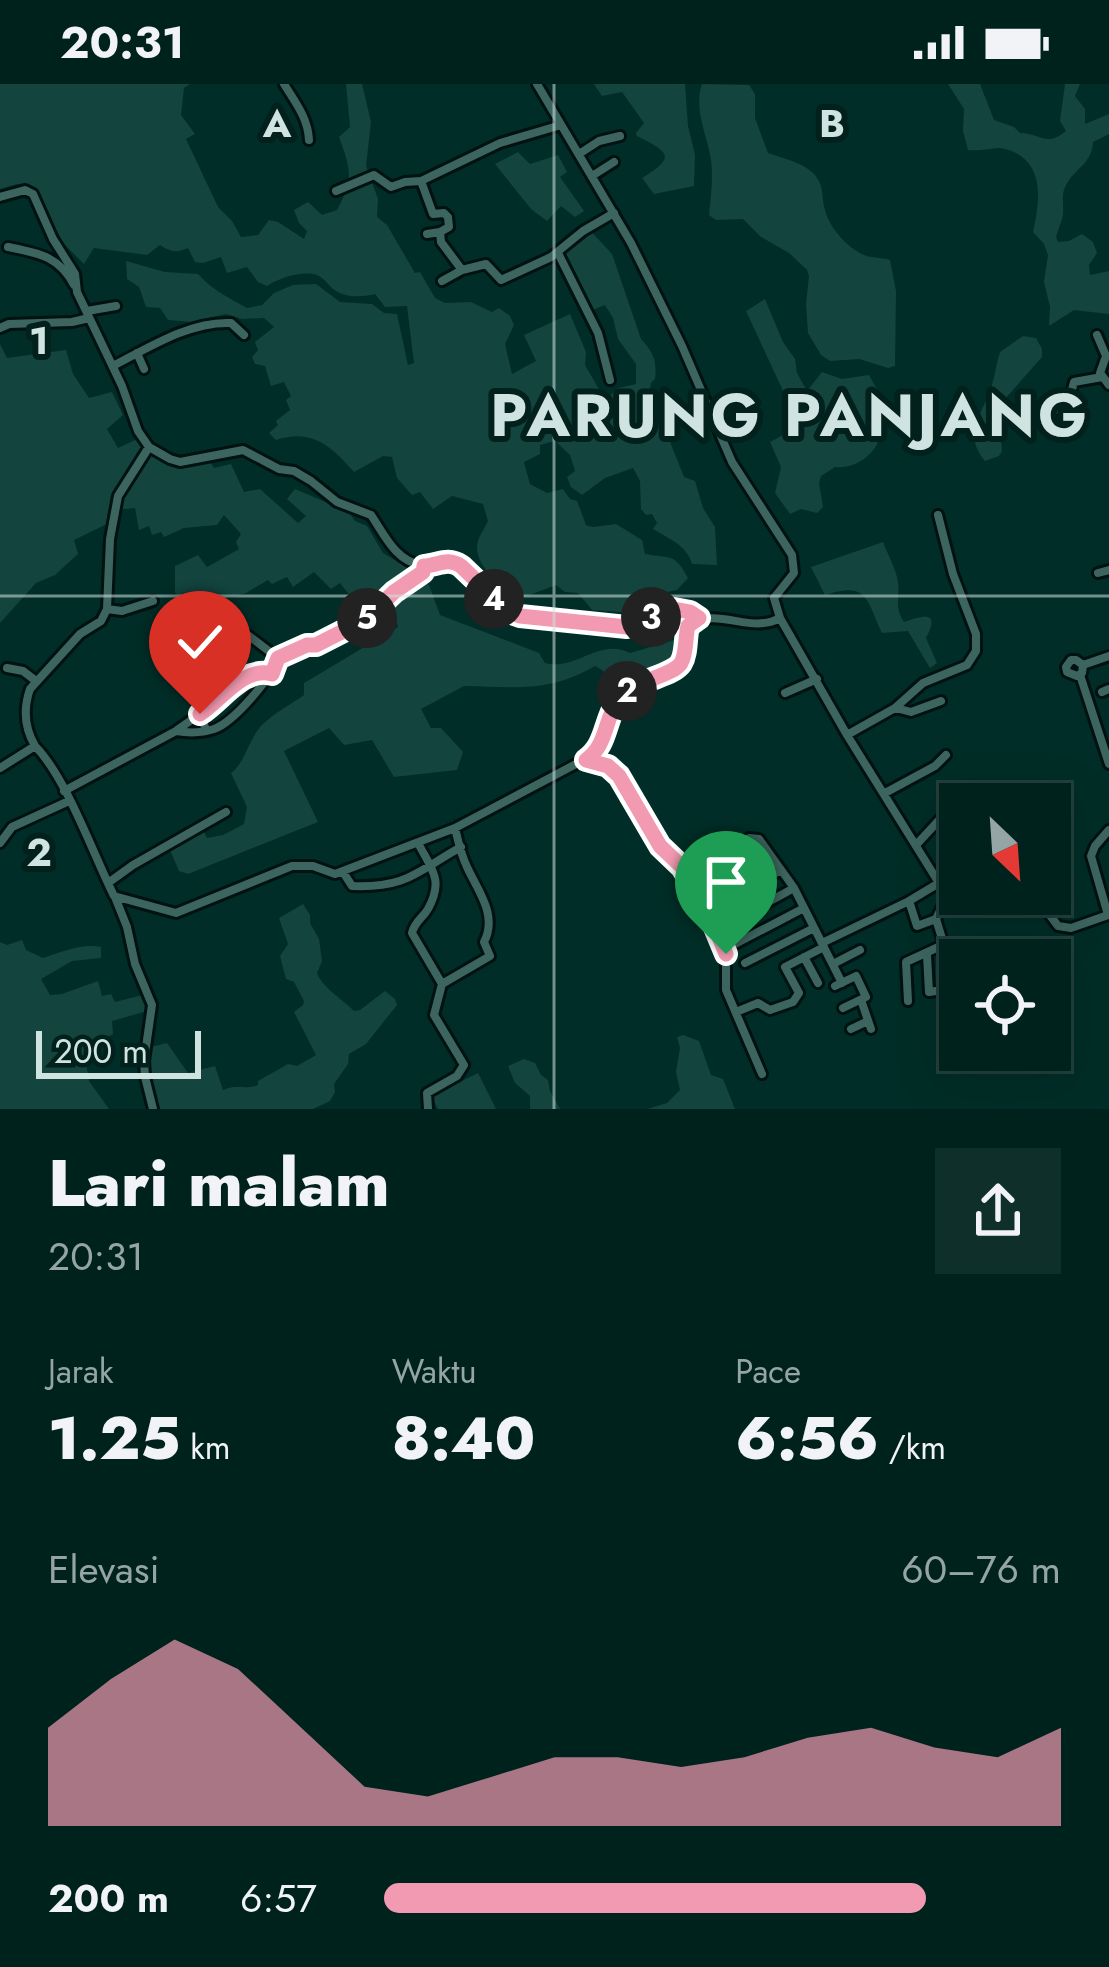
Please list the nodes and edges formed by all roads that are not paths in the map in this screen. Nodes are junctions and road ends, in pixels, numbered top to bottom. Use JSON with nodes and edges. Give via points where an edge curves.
{"nodes":[{"id":1,"x":284,"y":84,"type":"edge"},
{"id":2,"x":537,"y":84,"type":"edge"},
{"id":3,"x":562,"y":125,"type":"junction"},
{"id":4,"x":620,"y":136,"type":"dead end"},
{"id":5,"x":309,"y":140,"type":"dead end"},
{"id":6,"x":578,"y":154,"type":"junction"},
{"id":7,"x":614,"y":163,"type":"dead end"},
{"id":8,"x":592,"y":176,"type":"junction"},
{"id":9,"x":421,"y":182,"type":"junction"},
{"id":10,"x":336,"y":191,"type":"dead end"},
{"id":11,"x":0,"y":197,"type":"edge"},
{"id":12,"x":614,"y":213,"type":"junction"},
{"id":13,"x":440,"y":232,"type":"junction"},
{"id":14,"x":427,"y":234,"type":"dead end"},
{"id":15,"x":8,"y":247,"type":"dead end"},
{"id":16,"x":557,"y":253,"type":"junction"},
{"id":17,"x":462,"y":270,"type":"junction"},
{"id":18,"x":442,"y":281,"type":"dead end"},
{"id":19,"x":77,"y":292,"type":"junction"},
{"id":20,"x":116,"y":306,"type":"dead end"},
{"id":21,"x":88,"y":314,"type":"junction"},
{"id":22,"x":0,"y":328,"type":"edge"},
{"id":23,"x":244,"y":335,"type":"dead end"},
{"id":24,"x":1097,"y":335,"type":"dead end"},
{"id":25,"x":137,"y":353,"type":"junction"},
{"id":26,"x":113,"y":366,"type":"junction"},
{"id":27,"x":144,"y":369,"type":"dead end"},
{"id":28,"x":610,"y":380,"type":"dead end"},
{"id":29,"x":1106,"y":381,"type":"edge"},
{"id":30,"x":1055,"y":410,"type":"dead end"},
{"id":31,"x":149,"y":447,"type":"junction"},
{"id":32,"x":938,"y":515,"type":"dead end"},
{"id":33,"x":424,"y":566,"type":"junction"},
{"id":34,"x":153,"y":602,"type":"dead end"},
{"id":35,"x":107,"y":609,"type":"junction"},
{"id":36,"x":699,"y":618,"type":"junction"},
{"id":37,"x":780,"y":618,"type":"junction"},
{"id":38,"x":249,"y":636,"type":"dead end"},
{"id":39,"x":1109,"y":656,"type":"edge"},
{"id":40,"x":278,"y":658,"type":"junction"},
{"id":41,"x":7,"y":668,"type":"dead end"},
{"id":42,"x":272,"y":674,"type":"junction"},
{"id":43,"x":817,"y":679,"type":"junction"},
{"id":44,"x":36,"y":681,"type":"junction"},
{"id":45,"x":192,"y":682,"type":"dead end"},
{"id":46,"x":785,"y":693,"type":"dead end"},
{"id":47,"x":940,"y":701,"type":"dead end"},
{"id":48,"x":895,"y":708,"type":"junction"},
{"id":49,"x":200,"y":714,"type":"junction"},
{"id":50,"x":1109,"y":716,"type":"edge"},
{"id":51,"x":1095,"y":720,"type":"junction"},
{"id":52,"x":206,"y":730,"type":"junction"},
{"id":53,"x":176,"y":731,"type":"junction"},
{"id":54,"x":847,"y":735,"type":"junction"},
{"id":55,"x":35,"y":746,"type":"junction"},
{"id":56,"x":946,"y":755,"type":"dead end"},
{"id":57,"x":586,"y":760,"type":"junction"},
{"id":58,"x":1109,"y":764,"type":"edge"},
{"id":59,"x":0,"y":768,"type":"edge"},
{"id":60,"x":885,"y":793,"type":"junction"},
{"id":61,"x":66,"y":796,"type":"junction"},
{"id":62,"x":226,"y":812,"type":"dead end"},
{"id":63,"x":939,"y":820,"type":"edge"},
{"id":64,"x":454,"y":828,"type":"junction"},
{"id":65,"x":1109,"y":830,"type":"edge"},
{"id":66,"x":0,"y":842,"type":"edge"},
{"id":67,"x":418,"y":843,"type":"junction"},
{"id":68,"x":917,"y":844,"type":"junction"},
{"id":69,"x":460,"y":847,"type":"junction"},
{"id":70,"x":769,"y":853,"type":"junction"},
{"id":71,"x":430,"y":866,"type":"junction"},
{"id":72,"x":682,"y":867,"type":"junction"},
{"id":73,"x":693,"y":868,"type":"dead end"},
{"id":74,"x":782,"y":870,"type":"junction"},
{"id":75,"x":343,"y":872,"type":"junction"},
{"id":76,"x":108,"y":883,"type":"junction"},
{"id":77,"x":939,"y":883,"type":"joint"},
{"id":78,"x":704,"y":886,"type":"dead end"},
{"id":79,"x":794,"y":888,"type":"junction"},
{"id":80,"x":114,"y":896,"type":"junction"},
{"id":81,"x":909,"y":901,"type":"junction"},
{"id":82,"x":804,"y":908,"type":"junction"},
{"id":83,"x":939,"y":913,"type":"edge"},
{"id":84,"x":1050,"y":915,"type":"edge"},
{"id":85,"x":1108,"y":915,"type":"edge"},
{"id":86,"x":936,"y":919,"type":"junction"},
{"id":87,"x":722,"y":927,"type":"dead end"},
{"id":88,"x":814,"y":928,"type":"junction"},
{"id":89,"x":943,"y":939,"type":"edge"},
{"id":90,"x":733,"y":945,"type":"dead end"},
{"id":91,"x":823,"y":945,"type":"junction"},
{"id":92,"x":939,"y":948,"type":"edge"},
{"id":93,"x":860,"y":950,"type":"dead end"},
{"id":94,"x":927,"y":955,"type":"junction"},
{"id":95,"x":804,"y":957,"type":"junction"},
{"id":96,"x":745,"y":963,"type":"dead end"},
{"id":97,"x":833,"y":964,"type":"junction"},
{"id":98,"x":442,"y":983,"type":"junction"},
{"id":99,"x":818,"y":983,"type":"dead end"},
{"id":100,"x":939,"y":992,"type":"edge"},
{"id":101,"x":861,"y":1000,"type":"junction"},
{"id":102,"x":908,"y":1000,"type":"dead end"},
{"id":103,"x":843,"y":1008,"type":"dead end"},
{"id":104,"x":736,"y":1012,"type":"junction"},
{"id":105,"x":851,"y":1029,"type":"dead end"},
{"id":106,"x":762,"y":1074,"type":"dead end"},
{"id":107,"x":153,"y":1109,"type":"edge"},
{"id":108,"x":428,"y":1109,"type":"edge"}],
"edges":[{"from":1,"to":5,"type":"street"},
{"from":2,"to":3,"type":"street"},
{"from":3,"to":6,"type":"street"},
{"from":3,"to":9,"type":"street","via":[[500,143]]},
{"from":4,"to":6,"type":"street"},
{"from":6,"to":8,"type":"street"},
{"from":7,"to":8,"type":"street"},
{"from":8,"to":12,"type":"street"},
{"from":9,"to":10,"type":"street","via":[[391,187],[374,175]]},
{"from":9,"to":13,"type":"street","via":[[433,214],[448,217]]},
{"from":11,"to":19,"type":"street","via":[[33,194]]},
{"from":12,"to":16,"type":"street"},
{"from":12,"to":37,"type":"street","via":[[732,462],[792,555],[794,573],[774,598]]},
{"from":13,"to":14,"type":"street"},
{"from":13,"to":17,"type":"street"},
{"from":15,"to":19,"type":"street","via":[[54,259]]},
{"from":16,"to":17,"type":"street","via":[[500,280],[488,265]]},
{"from":16,"to":28,"type":"street","via":[[598,333]]},
{"from":17,"to":18,"type":"street"},
{"from":19,"to":21,"type":"street"},
{"from":20,"to":21,"type":"street"},
{"from":21,"to":22,"type":"street"},
{"from":21,"to":26,"type":"street"},
{"from":23,"to":25,"type":"street","via":[[231,322],[217,323]]},
{"from":24,"to":29,"type":"street"},
{"from":25,"to":26,"type":"street"},
{"from":25,"to":27,"type":"street"},
{"from":26,"to":31,"type":"street"},
{"from":29,"to":30,"type":"street","via":[[1073,382],[1068,404]]},
{"from":31,"to":33,"type":"street","via":[[180,462],[248,451],[371,515],[389,544]]},
{"from":31,"to":35,"type":"street","via":[[118,496]]},
{"from":32,"to":48,"type":"street","via":[[976,651],[967,665],[923,683]]},
{"from":33,"to":36,"type":"street","via":[[452,561],[520,616],[627,627],[674,609]]},
{"from":33,"to":40,"type":"street","via":[[365,620]]},
{"from":34,"to":35,"type":"street"},
{"from":35,"to":44,"type":"street"},
{"from":36,"to":37,"type":"street","via":[[765,625]]},
{"from":36,"to":57,"type":"street","via":[[688,626],[682,661],[620,698]]},
{"from":37,"to":43,"type":"street"},
{"from":38,"to":40,"type":"street"},
{"from":39,"to":51,"type":"street","via":[[1081,670]]},
{"from":40,"to":42,"type":"street"},
{"from":41,"to":44,"type":"street"},
{"from":42,"to":49,"type":"street","via":[[241,680]]},
{"from":42,"to":52,"type":"street","via":[[229,719]]},
{"from":43,"to":46,"type":"street"},
{"from":43,"to":54,"type":"street"},
{"from":44,"to":55,"type":"street","via":[[25,712]]},
{"from":45,"to":49,"type":"street"},
{"from":47,"to":48,"type":"street","via":[[911,712]]},
{"from":48,"to":54,"type":"street"},
{"from":49,"to":52,"type":"street"},
{"from":49,"to":53,"type":"street"},
{"from":50,"to":51,"type":"street"},
{"from":51,"to":58,"type":"street"},
{"from":52,"to":53,"type":"street"},
{"from":53,"to":61,"type":"street"},
{"from":54,"to":60,"type":"street"},
{"from":55,"to":59,"type":"street"},
{"from":55,"to":61,"type":"street"},
{"from":56,"to":60,"type":"street"},
{"from":57,"to":64,"type":"street"},
{"from":57,"to":72,"type":"street","via":[[615,770],[660,846]]},
{"from":60,"to":68,"type":"street"},
{"from":61,"to":66,"type":"street"},
{"from":61,"to":76,"type":"street"},
{"from":62,"to":76,"type":"street"},
{"from":63,"to":68,"type":"street"},
{"from":64,"to":67,"type":"street"},
{"from":64,"to":69,"type":"street"},
{"from":65,"to":85,"type":"street","via":[[1091,856]]},
{"from":67,"to":71,"type":"street"},
{"from":67,"to":75,"type":"street"},
{"from":68,"to":77,"type":"street"},
{"from":69,"to":71,"type":"street"},
{"from":69,"to":98,"type":"street","via":[[490,917],[490,956]]},
{"from":70,"to":73,"type":"street","via":[[749,838]]},
{"from":70,"to":74,"type":"street"},
{"from":70,"to":78,"type":"street"},
{"from":71,"to":75,"type":"street","via":[[389,885],[352,886]]},
{"from":71,"to":98,"type":"street","via":[[437,889],[412,933]]},
{"from":72,"to":74,"type":"street","via":[[712,908]]},
{"from":72,"to":104,"type":"street","via":[[724,944],[726,990]]},
{"from":74,"to":79,"type":"street"},
{"from":75,"to":80,"type":"street","via":[[292,866],[176,913]]},
{"from":76,"to":80,"type":"street"},
{"from":77,"to":81,"type":"street"},
{"from":79,"to":82,"type":"street"},
{"from":79,"to":87,"type":"street"},
{"from":80,"to":107,"type":"street","via":[[152,1005],[144,1061]]},
{"from":81,"to":86,"type":"street","via":[[917,926]]},
{"from":81,"to":91,"type":"street"},
{"from":82,"to":88,"type":"street"},
{"from":82,"to":90,"type":"street"},
{"from":83,"to":86,"type":"street"},
{"from":84,"to":85,"type":"street","via":[[1071,928]]},
{"from":86,"to":89,"type":"street"},
{"from":88,"to":91,"type":"street"},
{"from":88,"to":96,"type":"street"},
{"from":91,"to":95,"type":"street"},
{"from":91,"to":97,"type":"street"},
{"from":92,"to":94,"type":"street"},
{"from":93,"to":97,"type":"street"},
{"from":94,"to":100,"type":"street","via":[[929,992]]},
{"from":94,"to":102,"type":"street","via":[[906,962]]},
{"from":95,"to":99,"type":"street"},
{"from":95,"to":104,"type":"street","via":[[785,967],[799,993],[794,1002]]},
{"from":97,"to":101,"type":"street","via":[[839,985],[856,976]]},
{"from":98,"to":108,"type":"street","via":[[434,1015],[464,1068],[427,1093]]},
{"from":101,"to":103,"type":"street"},
{"from":101,"to":105,"type":"street","via":[[869,1025]]},
{"from":104,"to":106,"type":"street"}]}
